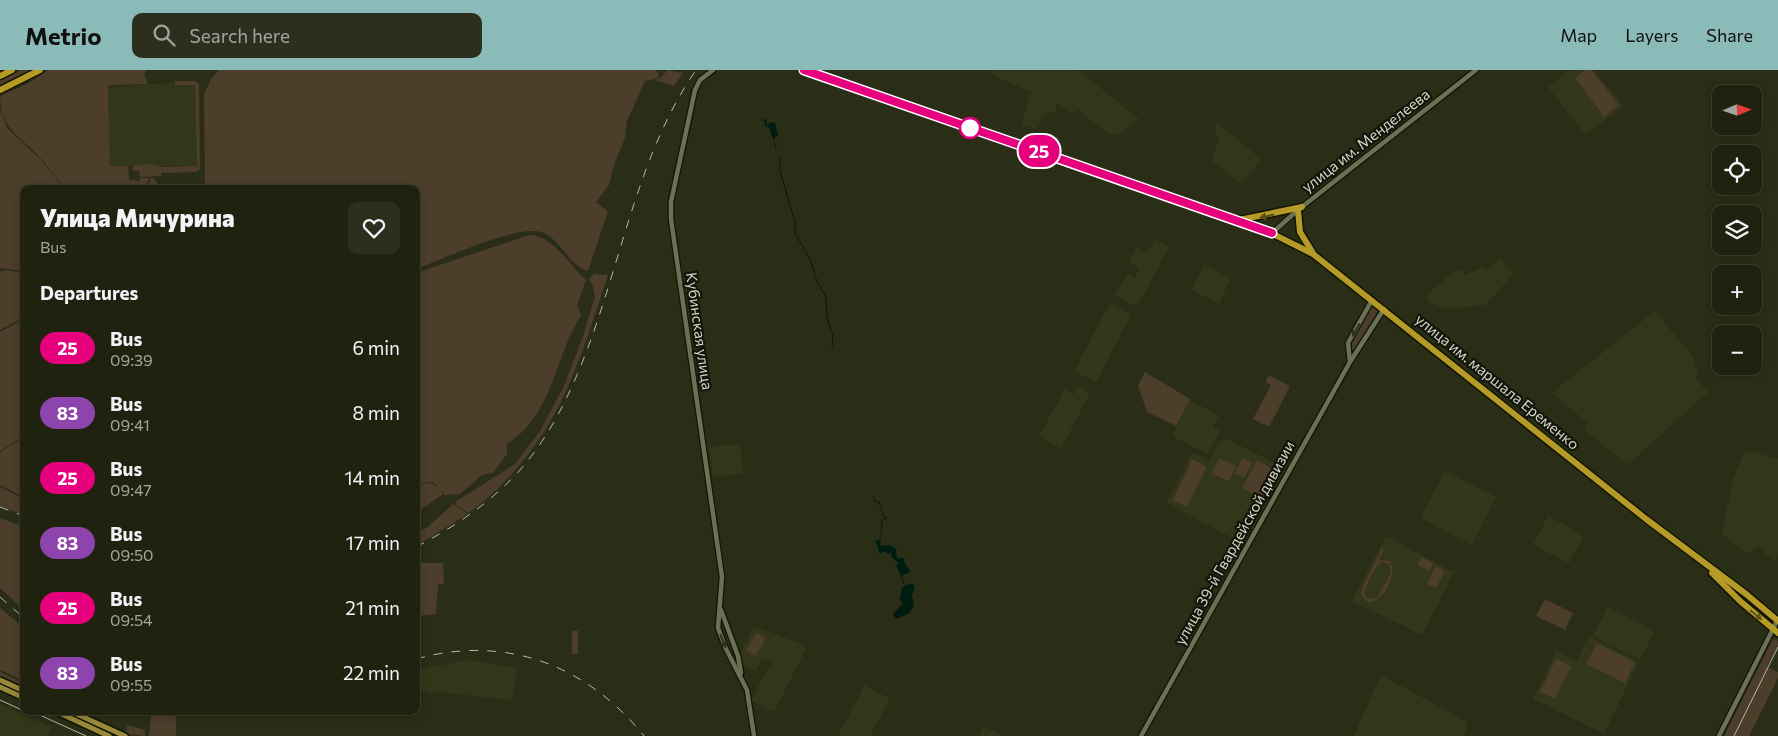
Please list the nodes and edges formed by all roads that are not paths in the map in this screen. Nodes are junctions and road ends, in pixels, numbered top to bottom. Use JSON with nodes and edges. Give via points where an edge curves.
{"nodes":[{"id":1,"x":12,"y":70,"type":"edge"},
{"id":2,"x":40,"y":70,"type":"edge"},
{"id":3,"x":713,"y":70,"type":"edge"},
{"id":4,"x":804,"y":70,"type":"edge"},
{"id":5,"x":1476,"y":70,"type":"edge"},
{"id":6,"x":0,"y":76,"type":"edge"},
{"id":7,"x":0,"y":90,"type":"edge"},
{"id":8,"x":1300,"y":209,"type":"junction"},
{"id":9,"x":1231,"y":219,"type":"junction"},
{"id":10,"x":1272,"y":233,"type":"junction"},
{"id":11,"x":1313,"y":254,"type":"junction"},
{"id":12,"x":1372,"y":300,"type":"junction"},
{"id":13,"x":1384,"y":309,"type":"junction"},
{"id":14,"x":1350,"y":362,"type":"junction"},
{"id":15,"x":1699,"y":560,"type":"junction"},
{"id":16,"x":1746,"y":594,"type":"junction"},
{"id":17,"x":1740,"y":601,"type":"junction"},
{"id":18,"x":720,"y":603,"type":"junction"},
{"id":19,"x":1778,"y":621,"type":"edge"},
{"id":20,"x":1775,"y":631,"type":"edge"},
{"id":21,"x":741,"y":676,"type":"junction"},
{"id":22,"x":0,"y":680,"type":"edge"},
{"id":23,"x":0,"y":687,"type":"edge"},
{"id":24,"x":20,"y":689,"type":"edge"},
{"id":25,"x":20,"y":696,"type":"edge"},
{"id":26,"x":64,"y":715,"type":"edge"},
{"id":27,"x":76,"y":715,"type":"edge"},
{"id":28,"x":107,"y":735,"type":"edge"},
{"id":29,"x":125,"y":736,"type":"edge"},
{"id":30,"x":754,"y":736,"type":"edge"},
{"id":31,"x":1142,"y":736,"type":"edge"},
{"id":32,"x":1719,"y":736,"type":"edge"}],
"edges":[{"from":1,"to":6,"type":"highway"},
{"from":2,"to":7,"type":"highway"},
{"from":3,"to":18,"type":"main road","name":"Кубинская улица","via":[[700,80],[693,98],[671,210],[722,577]]},
{"from":4,"to":9,"type":"highway","name":"улица им. маршала Еременко"},
{"from":5,"to":8,"type":"main road","name":"улица им. Менделеева"},
{"from":8,"to":9,"type":"highway","one_way":true,"via":[[1250,219]]},
{"from":8,"to":10,"type":"main road","name":"улица им. Менделеева"},
{"from":8,"to":11,"type":"highway","via":[[1300,232]]},
{"from":9,"to":10,"type":"highway","name":"улица им. маршала Еременко"},
{"from":10,"to":11,"type":"highway","name":"улица им. маршала Еременко"},
{"from":11,"to":12,"type":"highway","name":"улица им. маршала Еременко"},
{"from":12,"to":13,"type":"highway","name":"улица им. маршала Еременко"},
{"from":12,"to":14,"type":"main road","name":"улица 39-й Гвардейской дивизии","one_way":true,"via":[[1348,343]]},
{"from":13,"to":14,"type":"main road","name":"улица 39-й Гвардейской дивизии"},
{"from":13,"to":15,"type":"highway","name":"улица им. маршала Еременко"},
{"from":14,"to":31,"type":"main road","name":"улица 39-й Гвардейской дивизии"},
{"from":15,"to":16,"type":"highway","name":"улица им. маршала Еременко"},
{"from":15,"to":17,"type":"highway","name":"улица им. маршала Еременко"},
{"from":16,"to":17,"type":"highway"},
{"from":16,"to":19,"type":"highway","name":"улица им. маршала Еременко"},
{"from":17,"to":20,"type":"highway","name":"улица им. маршала Еременко","one_way":true},
{"from":18,"to":21,"type":"main road","name":"Кубинская улица","via":[[738,656]]},
{"from":18,"to":21,"type":"main road","name":"Кубинская улица","one_way":true,"via":[[720,637]]},
{"from":19,"to":20,"type":"main road"},
{"from":20,"to":32,"type":"main road"},
{"from":21,"to":30,"type":"main road","name":"Кубинская улица","via":[[748,692]]},
{"from":22,"to":24,"type":"main road"},
{"from":23,"to":25,"type":"main road"},
{"from":26,"to":28,"type":"main road"},
{"from":27,"to":28,"type":"main road"},
{"from":28,"to":29,"type":"main road"}]}
